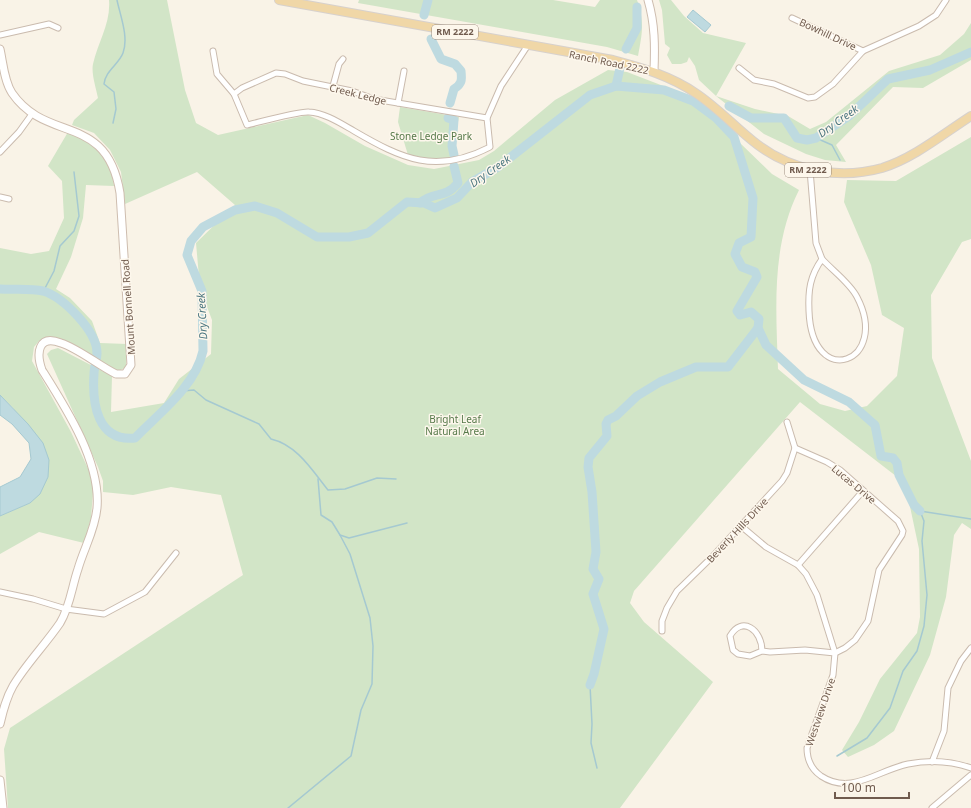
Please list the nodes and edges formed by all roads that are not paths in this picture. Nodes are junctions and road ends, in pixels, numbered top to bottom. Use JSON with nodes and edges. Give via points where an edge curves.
{"nodes":[{"id":1,"x":279,"y":0,"type":"edge"},
{"id":2,"x":648,"y":0,"type":"edge"},
{"id":3,"x":946,"y":0,"type":"edge"},
{"id":4,"x":792,"y":18,"type":"dead end"},
{"id":5,"x":58,"y":28,"type":"dead end"},
{"id":6,"x":0,"y":35,"type":"edge"},
{"id":7,"x":528,"y":45,"type":"junction"},
{"id":8,"x":0,"y":49,"type":"edge"},
{"id":9,"x":863,"y":50,"type":"junction"},
{"id":10,"x":213,"y":51,"type":"dead end"},
{"id":11,"x":343,"y":60,"type":"dead end"},
{"id":12,"x":740,"y":68,"type":"dead end"},
{"id":13,"x":404,"y":71,"type":"dead end"},
{"id":14,"x":654,"y":71,"type":"junction"},
{"id":15,"x":332,"y":86,"type":"junction"},
{"id":16,"x":234,"y":94,"type":"junction"},
{"id":17,"x":398,"y":104,"type":"junction"},
{"id":18,"x":32,"y":114,"type":"junction"},
{"id":19,"x":971,"y":116,"type":"edge"},
{"id":20,"x":487,"y":118,"type":"junction"},
{"id":21,"x":1,"y":149,"type":"edge"},
{"id":22,"x":810,"y":170,"type":"junction"},
{"id":23,"x":0,"y":198,"type":"edge"},
{"id":24,"x":9,"y":200,"type":"dead end"},
{"id":25,"x":822,"y":259,"type":"junction"},
{"id":26,"x":786,"y":422,"type":"dead end"},
{"id":27,"x":795,"y":448,"type":"junction"},
{"id":28,"x":864,"y":491,"type":"junction"},
{"id":29,"x":741,"y":526,"type":"junction"},
{"id":30,"x":176,"y":553,"type":"dead end"},
{"id":31,"x":798,"y":565,"type":"junction"},
{"id":32,"x":0,"y":592,"type":"edge"},
{"id":33,"x":66,"y":609,"type":"junction"},
{"id":34,"x":662,"y":631,"type":"dead end"},
{"id":35,"x":971,"y":648,"type":"edge"},
{"id":36,"x":762,"y":651,"type":"junction"},
{"id":37,"x":835,"y":653,"type":"junction"},
{"id":38,"x":0,"y":724,"type":"edge"},
{"id":39,"x":932,"y":762,"type":"junction"},
{"id":40,"x":971,"y":768,"type":"edge"},
{"id":41,"x":971,"y":775,"type":"edge"},
{"id":42,"x":0,"y":780,"type":"edge"},
{"id":43,"x":3,"y":808,"type":"edge"},
{"id":44,"x":932,"y":808,"type":"edge"}],
"edges":[{"from":1,"to":7,"type":"main road","name":"Ranch Road 2222","number":"RM 2222"},
{"from":2,"to":14,"type":"street","via":[[656,46]]},
{"from":3,"to":9,"type":"street","via":[[936,15],[919,26]]},
{"from":4,"to":9,"type":"street","name":"Bowhill Drive"},
{"from":5,"to":6,"type":"street","via":[[49,24]]},
{"from":7,"to":14,"type":"main road","name":"Ranch Road 2222","number":"RM 2222","via":[[613,60]]},
{"from":7,"to":20,"type":"street","via":[[501,86]]},
{"from":8,"to":18,"type":"street","name":"Mount Bonnell Road","via":[[12,92]]},
{"from":9,"to":12,"type":"street","via":[[833,84],[815,97],[808,98],[774,84],[754,80]]},
{"from":10,"to":16,"type":"street","via":[[217,74]]},
{"from":11,"to":15,"type":"street","via":[[339,64]]},
{"from":13,"to":17,"type":"street"},
{"from":14,"to":22,"type":"main road","name":"Ranch Road 2222","number":"RM 2222","via":[[677,81],[697,94],[758,145],[781,159]]},
{"from":15,"to":16,"type":"street","name":"Creek Ledge","via":[[276,73]]},
{"from":15,"to":17,"type":"street","name":"Creek Ledge"},
{"from":16,"to":20,"type":"street","via":[[247,125],[308,112],[335,121],[394,154],[428,161],[450,160],[476,154],[490,147]]},
{"from":17,"to":20,"type":"street","name":"Creek Ledge"},
{"from":18,"to":21,"type":"street","via":[[19,132]]},
{"from":18,"to":33,"type":"street","name":"Mount Bonnell Road","via":[[92,140],[107,155],[117,173],[132,365],[128,372],[121,375],[99,366],[62,343],[54,341],[42,344],[39,356],[42,370],[68,411],[96,475],[98,489],[93,529]]},
{"from":19,"to":22,"type":"main road","name":"Ranch Road 2222","number":"RM 2222","via":[[905,158],[882,168],[835,174]]},
{"from":22,"to":25,"type":"street","via":[[816,243]]},
{"from":23,"to":24,"type":"street"},
{"from":25,"to":25,"type":"street","via":[[814,270],[809,286],[809,321],[819,347],[831,359],[838,361],[853,357],[862,345],[865,323],[857,296]]},
{"from":26,"to":27,"type":"street"},
{"from":27,"to":28,"type":"street","name":"Lucas Drive","via":[[827,462]]},
{"from":27,"to":29,"type":"street","name":"Beverly Hills Drive","via":[[787,474]]},
{"from":28,"to":31,"type":"street"},
{"from":28,"to":37,"type":"street","name":"Lucas Drive","via":[[898,521],[904,531],[879,570],[868,621],[863,630],[855,640]]},
{"from":29,"to":31,"type":"street","name":"Westview Drive","via":[[766,547]]},
{"from":29,"to":34,"type":"street","name":"Beverly Hills Drive","via":[[672,598],[662,621]]},
{"from":30,"to":33,"type":"street","via":[[145,592],[104,614]]},
{"from":31,"to":37,"type":"street","name":"Westview Drive","via":[[812,584]]},
{"from":32,"to":33,"type":"street"},
{"from":33,"to":38,"type":"street","name":"Mount Bonnell Road","via":[[61,622],[13,687]]},
{"from":35,"to":39,"type":"street","via":[[961,661],[948,688],[944,731]]},
{"from":36,"to":36,"type":"street","via":[[759,634],[754,629],[739,626],[733,630],[730,644],[738,654],[750,656]]},
{"from":36,"to":37,"type":"street","via":[[806,650]]},
{"from":37,"to":39,"type":"street","name":"Westview Drive","via":[[833,675],[807,748],[807,758],[818,774],[838,784],[849,784],[897,767]]},
{"from":39,"to":40,"type":"street","name":"Westview Drive"},
{"from":41,"to":44,"type":"street"},
{"from":42,"to":43,"type":"street"}]}
